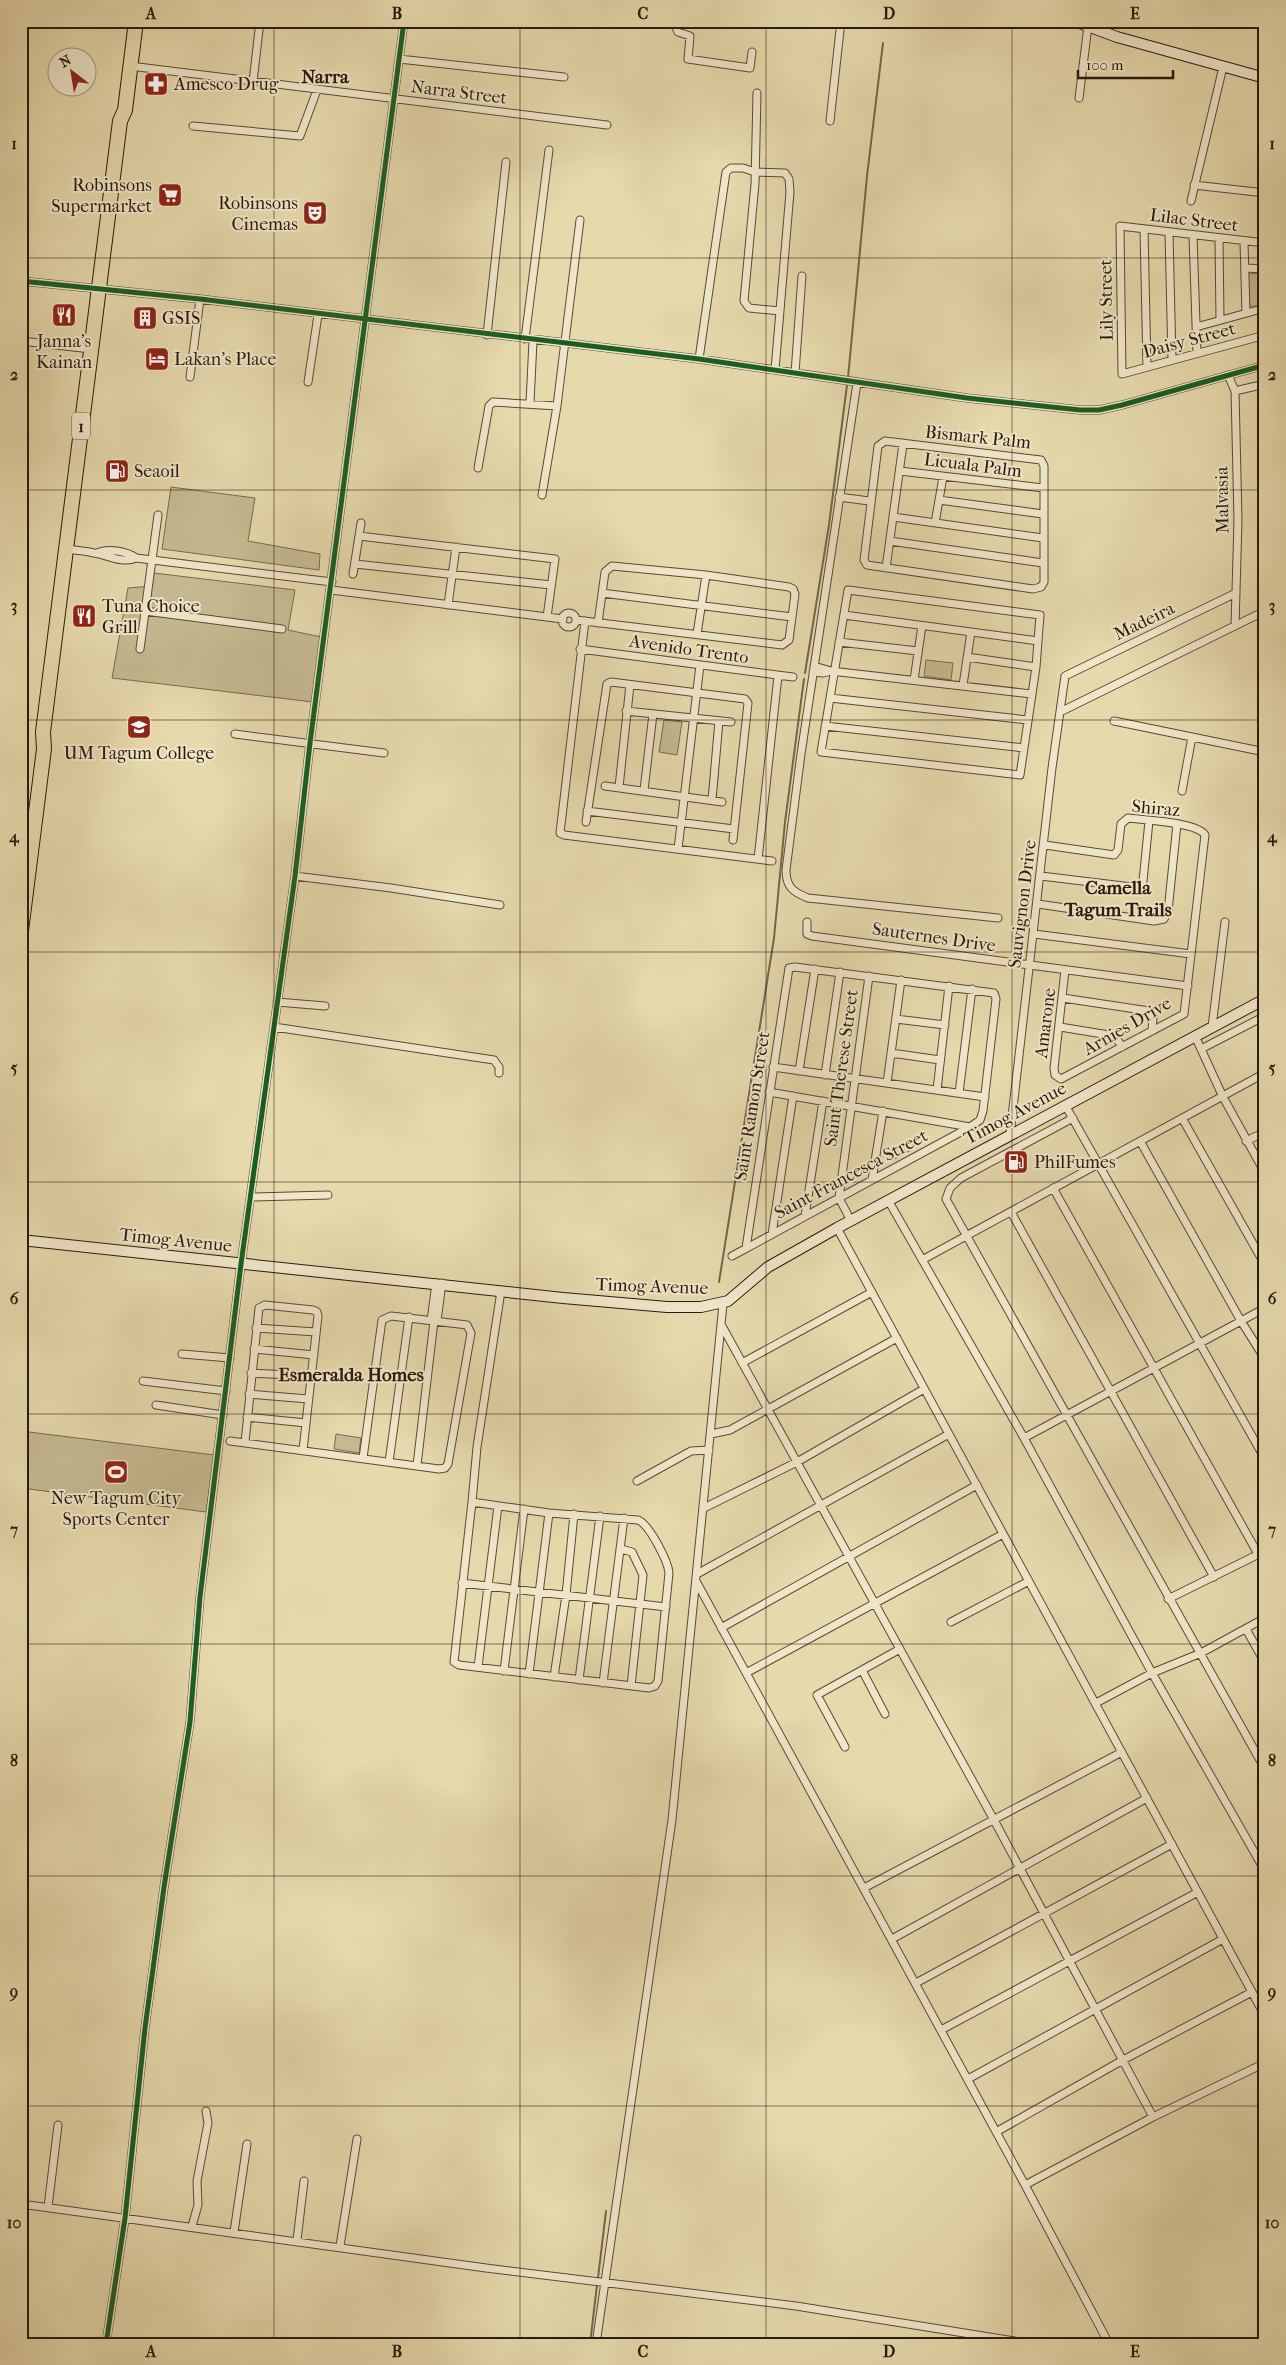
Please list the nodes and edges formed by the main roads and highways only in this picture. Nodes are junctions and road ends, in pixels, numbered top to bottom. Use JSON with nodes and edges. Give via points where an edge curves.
{"nodes":[{"id":1,"x":128,"y":21,"type":"edge"},
{"id":2,"x":136,"y":21,"type":"edge"},
{"id":3,"x":1074,"y":21,"type":"edge"},
{"id":4,"x":1265,"y":78,"type":"edge"},
{"id":5,"x":120,"y":121,"type":"junction"},
{"id":6,"x":43,"y":732,"type":"junction"},
{"id":7,"x":25,"y":817,"type":"edge"},
{"id":8,"x":29,"y":843,"type":"junction"},
{"id":9,"x":21,"y":874,"type":"edge"},
{"id":10,"x":21,"y":931,"type":"edge"},
{"id":11,"x":1265,"y":999,"type":"edge"},
{"id":12,"x":21,"y":1240,"type":"edge"}],
"edges":[{"from":1,"to":5,"type":"highway","number":"1","via":[[118,109]]},
{"from":2,"to":5,"type":"highway","number":"1","via":[[126,110]]},
{"from":3,"to":4,"type":"main road","via":[[1117,37]]},
{"from":5,"to":6,"type":"highway","number":"1"},
{"from":6,"to":7,"type":"highway","number":"1","via":[[36,750]]},
{"from":6,"to":8,"type":"highway","number":"1","via":[[44,749]]},
{"from":7,"to":8,"type":"highway","number":"1"},
{"from":8,"to":9,"type":"highway","number":"1"},
{"from":8,"to":10,"type":"highway","number":"1"},
{"from":11,"to":12,"type":"main road","name":"Timog Avenue","via":[[837,1228],[768,1267],[723,1304],[667,1307]]}]}
